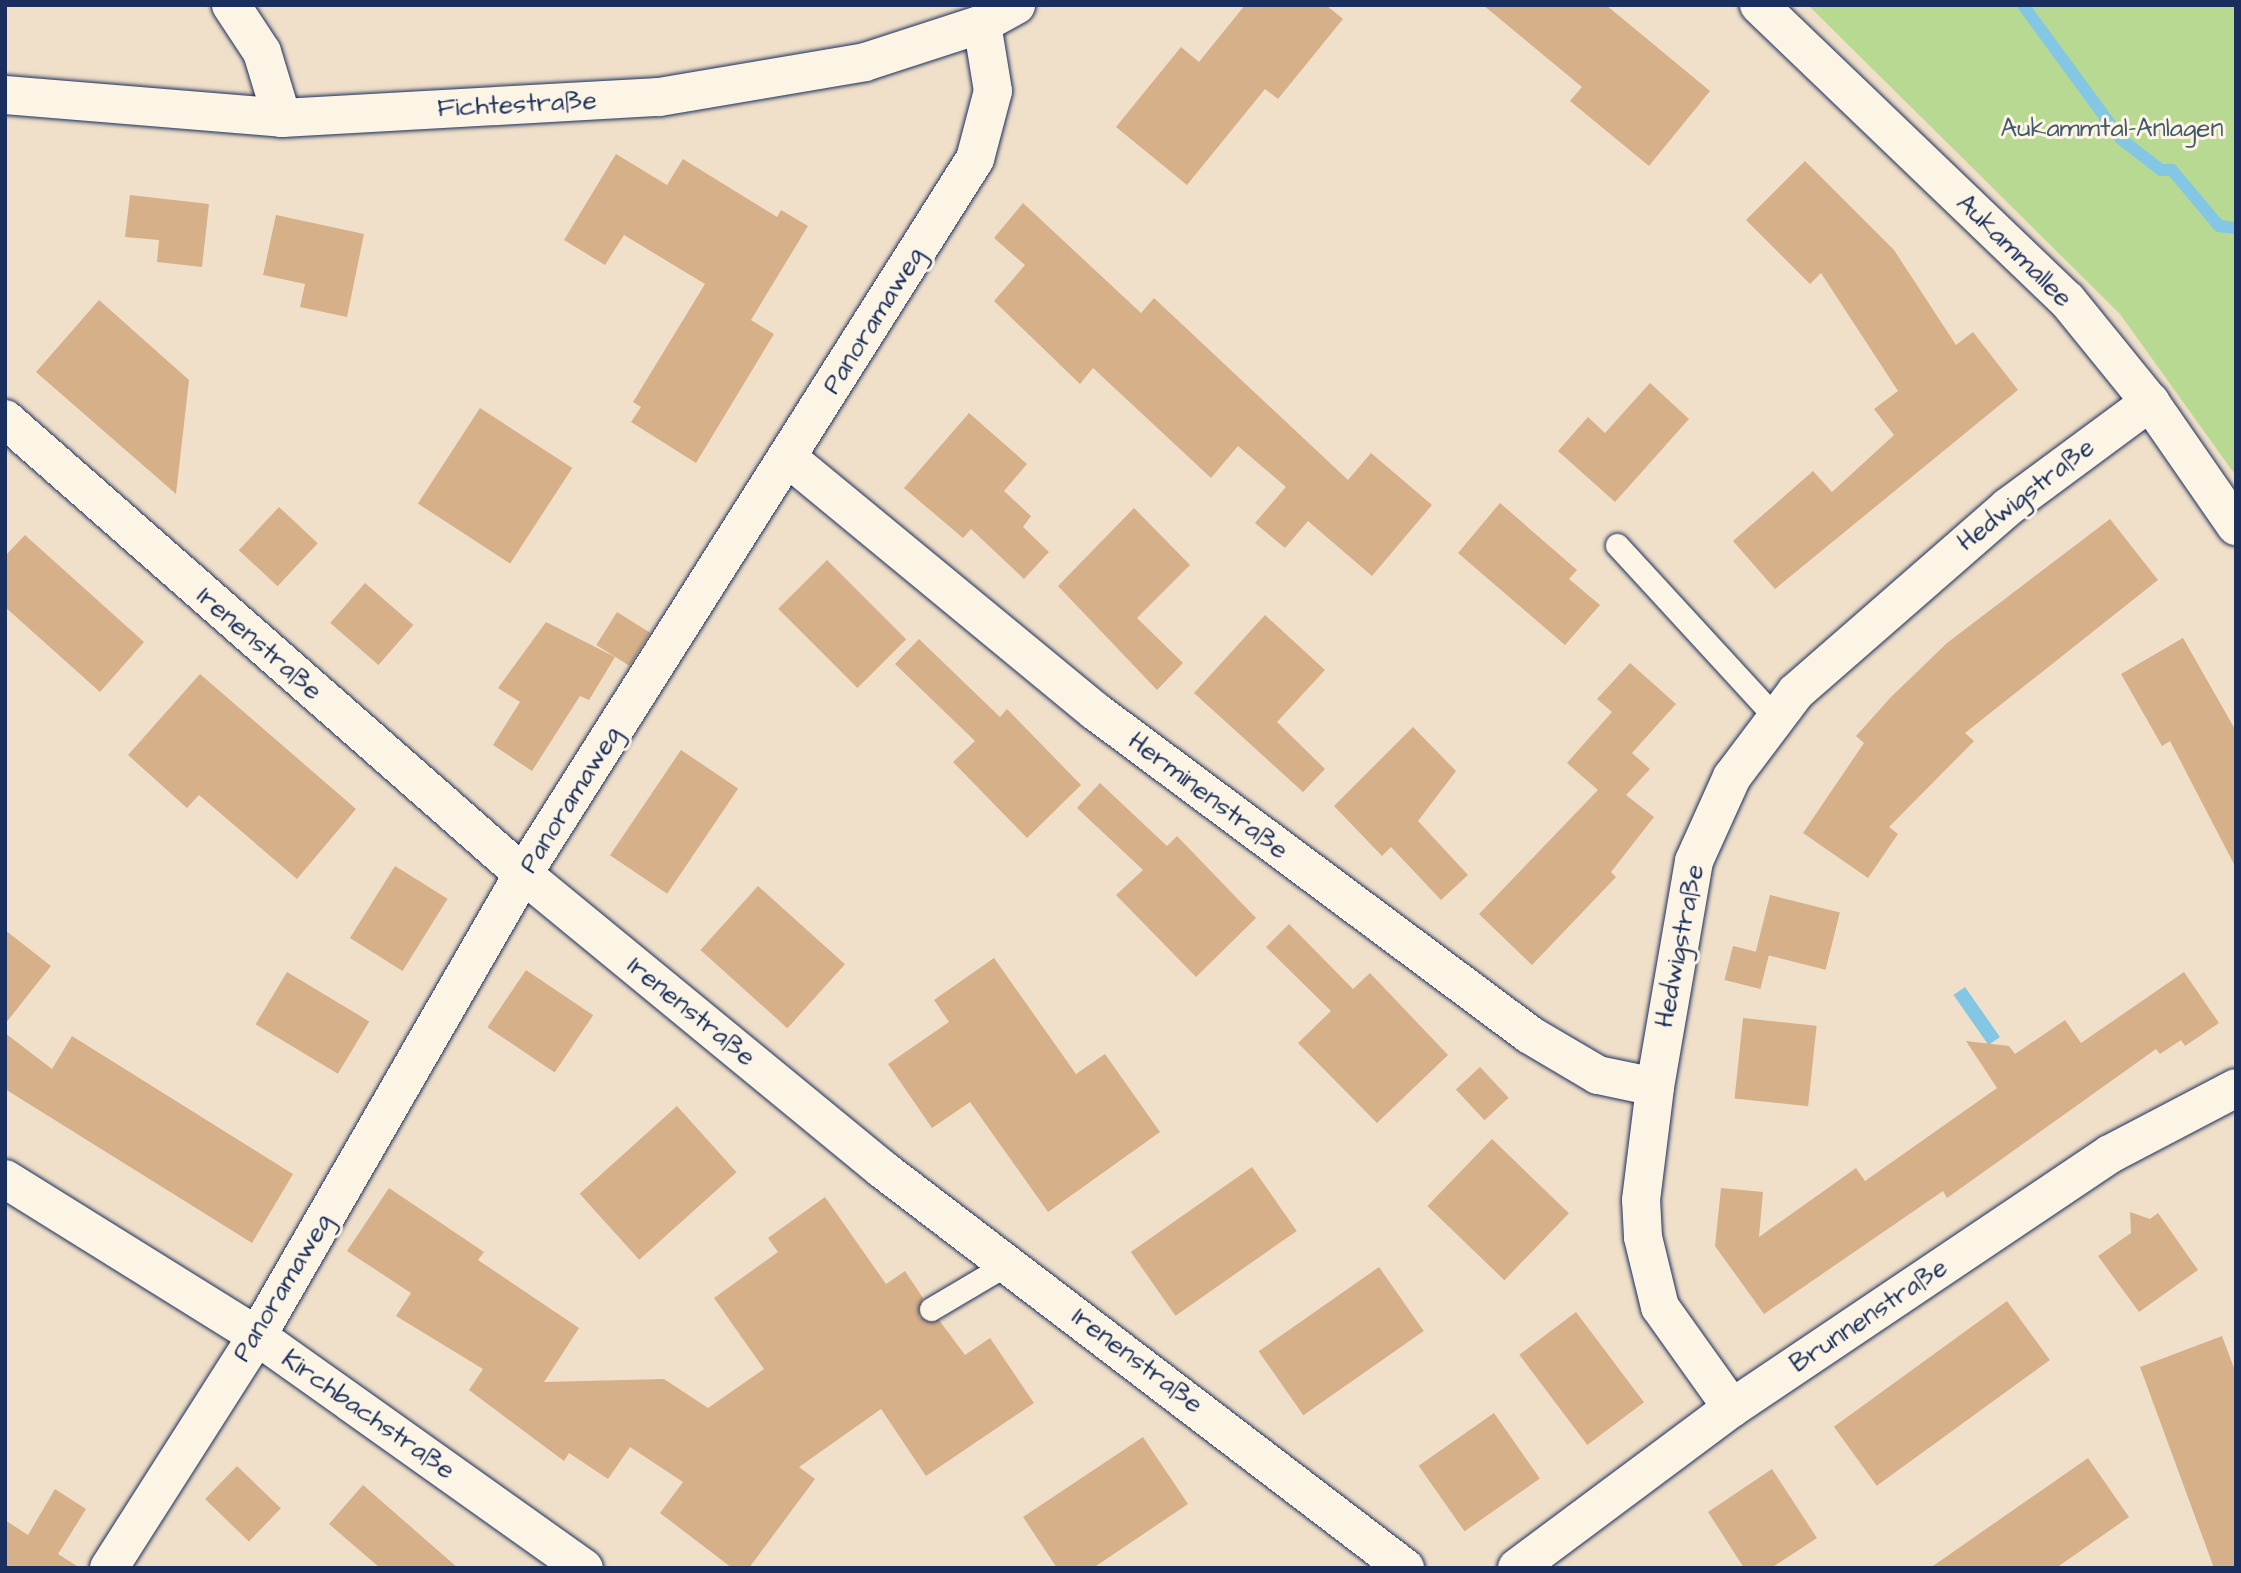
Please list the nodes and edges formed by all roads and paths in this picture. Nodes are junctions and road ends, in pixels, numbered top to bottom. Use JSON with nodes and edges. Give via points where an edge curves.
{"nodes":[{"id":1,"x":231,"y":5,"type":"edge"},
{"id":2,"x":1016,"y":5,"type":"edge"},
{"id":3,"x":1759,"y":5,"type":"edge"},
{"id":4,"x":982,"y":24,"type":"junction"},
{"id":5,"x":5,"y":95,"type":"edge"},
{"id":6,"x":282,"y":118,"type":"junction"},
{"id":7,"x":2150,"y":402,"type":"junction"},
{"id":8,"x":5,"y":419,"type":"edge"},
{"id":9,"x":788,"y":458,"type":"junction"},
{"id":10,"x":2236,"y":526,"type":"edge"},
{"id":11,"x":1617,"y":545,"type":"dead end"},
{"id":12,"x":1776,"y":718,"type":"junction"},
{"id":13,"x":523,"y":874,"type":"junction"},
{"id":14,"x":1655,"y":1087,"type":"junction"},
{"id":15,"x":2236,"y":1088,"type":"edge"},
{"id":16,"x":5,"y":1180,"type":"edge"},
{"id":17,"x":1007,"y":1264,"type":"junction"},
{"id":18,"x":931,"y":1309,"type":"dead end"},
{"id":19,"x":257,"y":1336,"type":"junction"},
{"id":20,"x":1732,"y":1408,"type":"junction"},
{"id":21,"x":108,"y":1568,"type":"edge"},
{"id":22,"x":584,"y":1568,"type":"edge"},
{"id":23,"x":1405,"y":1568,"type":"edge"},
{"id":24,"x":1517,"y":1568,"type":"edge"}],
"edges":[{"from":1,"to":6,"type":"street","via":[[262,52]]},
{"from":2,"to":4,"type":"street","name":"Fichtestraße"},
{"from":3,"to":7,"type":"street","name":"Aukammallee","via":[[2067,300]]},
{"from":4,"to":6,"type":"street","name":"Fichtestraße","via":[[865,62],[659,97]]},
{"from":4,"to":9,"type":"street","name":"Panoramaweg","via":[[993,91],[975,159]]},
{"from":5,"to":6,"type":"street","name":"Fichtestraße"},
{"from":7,"to":10,"type":"street","name":"Aukammallee"},
{"from":7,"to":12,"type":"street","name":"Hedwigstraße","via":[[2073,455],[1921,578],[1850,639]]},
{"from":8,"to":13,"type":"street","name":"Irenenstraße"},
{"from":9,"to":13,"type":"street","name":"Panoramaweg"},
{"from":9,"to":14,"type":"street","name":"Herminenstraße","via":[[1095,711],[1530,1035],[1598,1075]]},
{"from":11,"to":12,"type":"lane"},
{"from":12,"to":14,"type":"street","name":"Hedwigstraße","via":[[1732,777],[1694,861]]},
{"from":13,"to":17,"type":"street","name":"Irenenstraße"},
{"from":13,"to":19,"type":"street","name":"Panoramaweg"},
{"from":14,"to":20,"type":"street","name":"Hedwigstraße","via":[[1641,1200],[1648,1271],[1660,1307]]},
{"from":15,"to":20,"type":"street","name":"Brunnenstraße","via":[[2110,1154]]},
{"from":16,"to":19,"type":"street","name":"Kirchbachstraße"},
{"from":17,"to":18,"type":"lane"},
{"from":17,"to":23,"type":"street","name":"Irenenstraße"},
{"from":19,"to":21,"type":"street","name":"Panoramaweg"},
{"from":19,"to":22,"type":"street","name":"Kirchbachstraße"},
{"from":20,"to":24,"type":"street","name":"Brunnenstraße"}]}
